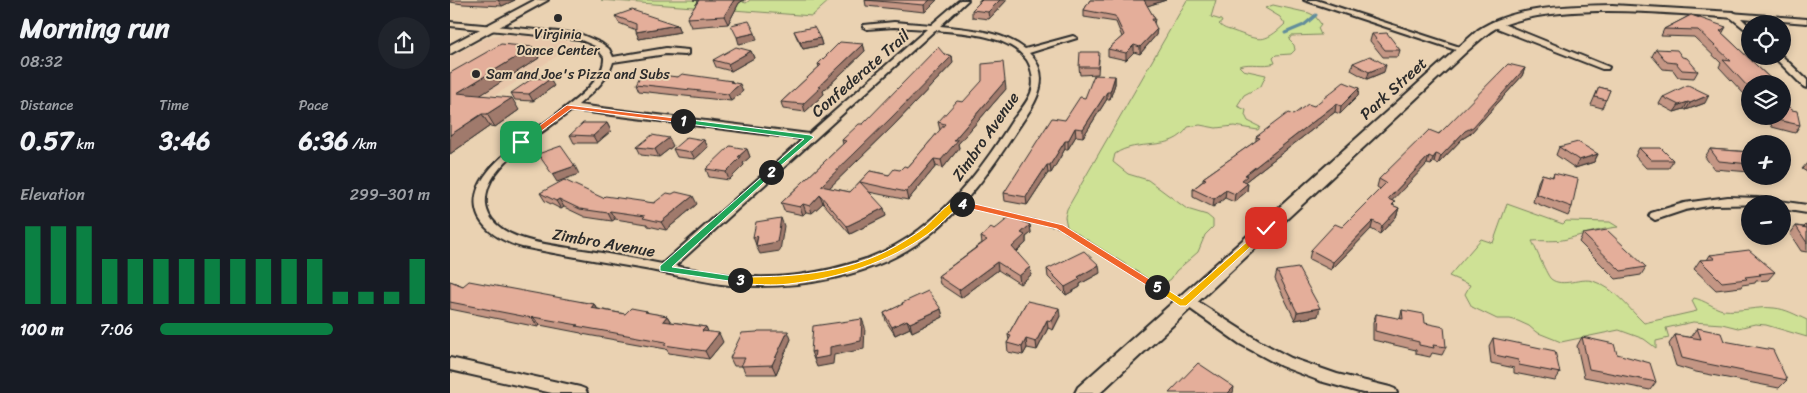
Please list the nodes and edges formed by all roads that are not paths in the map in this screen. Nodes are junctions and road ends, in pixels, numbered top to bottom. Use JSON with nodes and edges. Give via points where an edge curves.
{"nodes":[{"id":1,"x":543,"y":0,"type":"edge"},
{"id":2,"x":964,"y":0,"type":"edge"},
{"id":3,"x":1308,"y":0,"type":"edge"},
{"id":4,"x":1717,"y":0,"type":"edge"},
{"id":5,"x":1733,"y":15,"type":"junction"},
{"id":6,"x":1807,"y":21,"type":"edge"},
{"id":7,"x":1741,"y":23,"type":"edge"},
{"id":8,"x":450,"y":24,"type":"edge"},
{"id":9,"x":1496,"y":24,"type":"junction"},
{"id":10,"x":867,"y":27,"type":"dead end"},
{"id":11,"x":492,"y":28,"type":"junction"},
{"id":12,"x":934,"y":28,"type":"junction"},
{"id":13,"x":1073,"y":38,"type":"dead end"},
{"id":14,"x":1462,"y":49,"type":"junction"},
{"id":15,"x":450,"y":50,"type":"edge"},
{"id":16,"x":685,"y":52,"type":"dead end"},
{"id":17,"x":1024,"y":52,"type":"junction"},
{"id":18,"x":610,"y":60,"type":"junction"},
{"id":19,"x":1786,"y":65,"type":"edge"},
{"id":20,"x":1606,"y":66,"type":"dead end"},
{"id":21,"x":1807,"y":85,"type":"edge"},
{"id":22,"x":570,"y":107,"type":"junction"},
{"id":23,"x":810,"y":137,"type":"junction"},
{"id":24,"x":1741,"y":200,"type":"edge"},
{"id":25,"x":1791,"y":206,"type":"edge"},
{"id":26,"x":1807,"y":209,"type":"edge"},
{"id":27,"x":1655,"y":216,"type":"dead end"},
{"id":28,"x":664,"y":268,"type":"junction"},
{"id":29,"x":1185,"y":302,"type":"junction"},
{"id":30,"x":450,"y":364,"type":"edge"},
{"id":31,"x":580,"y":393,"type":"edge"},
{"id":32,"x":1086,"y":393,"type":"edge"},
{"id":33,"x":1390,"y":393,"type":"edge"}],
"edges":[{"from":1,"to":11,"type":"street"},
{"from":2,"to":12,"type":"street","name":"Confederate Trail"},
{"from":3,"to":14,"type":"street"},
{"from":4,"to":5,"type":"street"},
{"from":5,"to":6,"type":"street","name":"Park Street"},
{"from":5,"to":7,"type":"street"},
{"from":5,"to":9,"type":"street","name":"Park Street","via":[[1568,7],[1529,13]]},
{"from":8,"to":11,"type":"street"},
{"from":9,"to":14,"type":"street","name":"Park Street"},
{"from":9,"to":20,"type":"street"},
{"from":10,"to":12,"type":"street","name":"Zimbro Avenue","via":[[899,24]]},
{"from":11,"to":15,"type":"street"},
{"from":11,"to":18,"type":"street","via":[[582,38],[602,48]]},
{"from":12,"to":17,"type":"street","name":"Zimbro Avenue","via":[[988,35],[1005,40]]},
{"from":12,"to":23,"type":"street","name":"Confederate Trail"},
{"from":13,"to":17,"type":"street"},
{"from":14,"to":29,"type":"street","name":"Park Street"},
{"from":16,"to":18,"type":"street"},
{"from":17,"to":28,"type":"street","name":"Zimbro Avenue","via":[[1038,73],[1036,92],[1002,145],[957,203],[907,244],[837,273],[788,281],[729,280]]},
{"from":18,"to":22,"type":"street","name":"Zimbro Avenue","via":[[596,85]]},
{"from":19,"to":21,"type":"street"},
{"from":22,"to":23,"type":"street"},
{"from":22,"to":28,"type":"street","name":"Zimbro Avenue","via":[[521,142],[495,167],[481,192],[482,215],[507,238],[522,244]]},
{"from":23,"to":28,"type":"street","name":"Confederate Trail"},
{"from":24,"to":27,"type":"street","via":[[1674,209]]},
{"from":25,"to":26,"type":"street"},
{"from":29,"to":32,"type":"street","name":"Park Street"},
{"from":29,"to":33,"type":"street","via":[[1255,346],[1284,360],[1323,375]]},
{"from":30,"to":31,"type":"street"}]}
